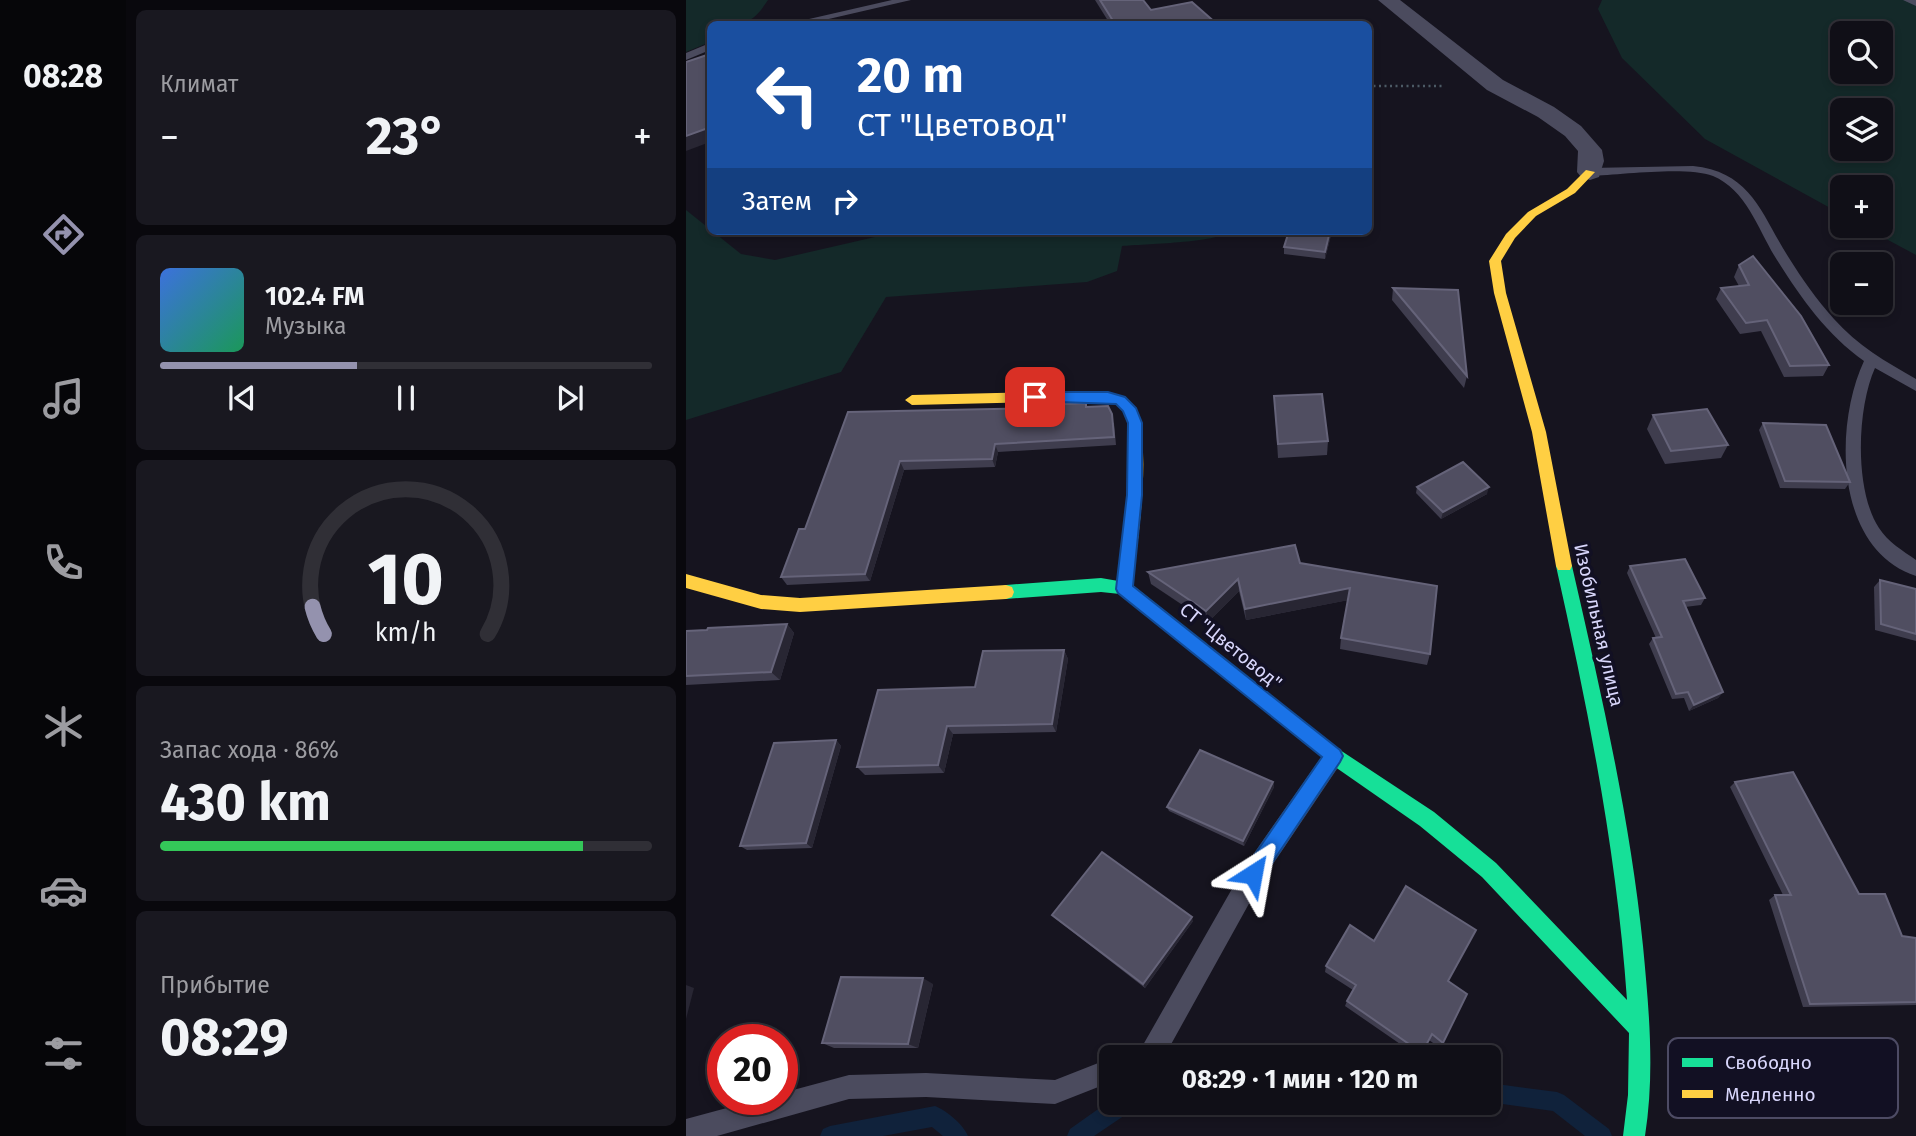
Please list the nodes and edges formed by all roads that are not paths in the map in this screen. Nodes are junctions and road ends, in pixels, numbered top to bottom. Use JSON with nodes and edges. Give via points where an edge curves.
{"nodes":[{"id":1,"x":906,"y":0,"type":"edge"},
{"id":2,"x":1388,"y":0,"type":"edge"},
{"id":3,"x":1908,"y":0,"type":"edge"},
{"id":4,"x":1916,"y":3,"type":"edge"},
{"id":5,"x":810,"y":21,"type":"edge"},
{"id":6,"x":707,"y":47,"type":"edge"},
{"id":7,"x":686,"y":57,"type":"edge"},
{"id":8,"x":1590,"y":172,"type":"junction"},
{"id":9,"x":1871,"y":361,"type":"junction"},
{"id":10,"x":1916,"y":386,"type":"edge"},
{"id":11,"x":912,"y":400,"type":"dead end"},
{"id":12,"x":1916,"y":569,"type":"edge"},
{"id":13,"x":686,"y":581,"type":"edge"},
{"id":14,"x":1124,"y":589,"type":"junction"},
{"id":15,"x":1334,"y":756,"type":"junction"},
{"id":16,"x":1640,"y":1029,"type":"junction"},
{"id":17,"x":1157,"y":1045,"type":"edge"},
{"id":18,"x":1099,"y":1075,"type":"edge"},
{"id":19,"x":686,"y":1132,"type":"edge"},
{"id":20,"x":1634,"y":1136,"type":"edge"}],
"edges":[{"from":1,"to":5,"type":"lane"},
{"from":2,"to":8,"type":"street","via":[[1495,85],[1546,111],[1573,131],[1590,150]]},
{"from":3,"to":4,"type":"lane"},
{"from":6,"to":7,"type":"lane"},
{"from":8,"to":9,"type":"lane","via":[[1696,170],[1717,174],[1734,184],[1827,321]]},
{"from":8,"to":16,"type":"street","name":"Изобильная улица","via":[[1571,191],[1532,214],[1510,236],[1495,261],[1539,432],[1556,534],[1599,716],[1632,929]]},
{"from":9,"to":10,"type":"lane"},
{"from":9,"to":12,"type":"lane","via":[[1857,397],[1854,432],[1862,509],[1872,531]]},
{"from":11,"to":14,"type":"street","via":[[1108,397],[1129,408],[1135,423],[1135,495]]},
{"from":13,"to":14,"type":"street","via":[[761,602],[800,605],[1078,586]]},
{"from":14,"to":15,"type":"street","name":"СТ \"Цветовод\""},
{"from":15,"to":16,"type":"street","name":"СТ \"Цветовод\"","via":[[1427,819],[1489,870]]},
{"from":15,"to":17,"type":"lane","via":[[1253,874]]},
{"from":16,"to":20,"type":"street","name":"Изобильная улица"},
{"from":18,"to":19,"type":"lane","via":[[1055,1092],[926,1085],[849,1087]]}]}
